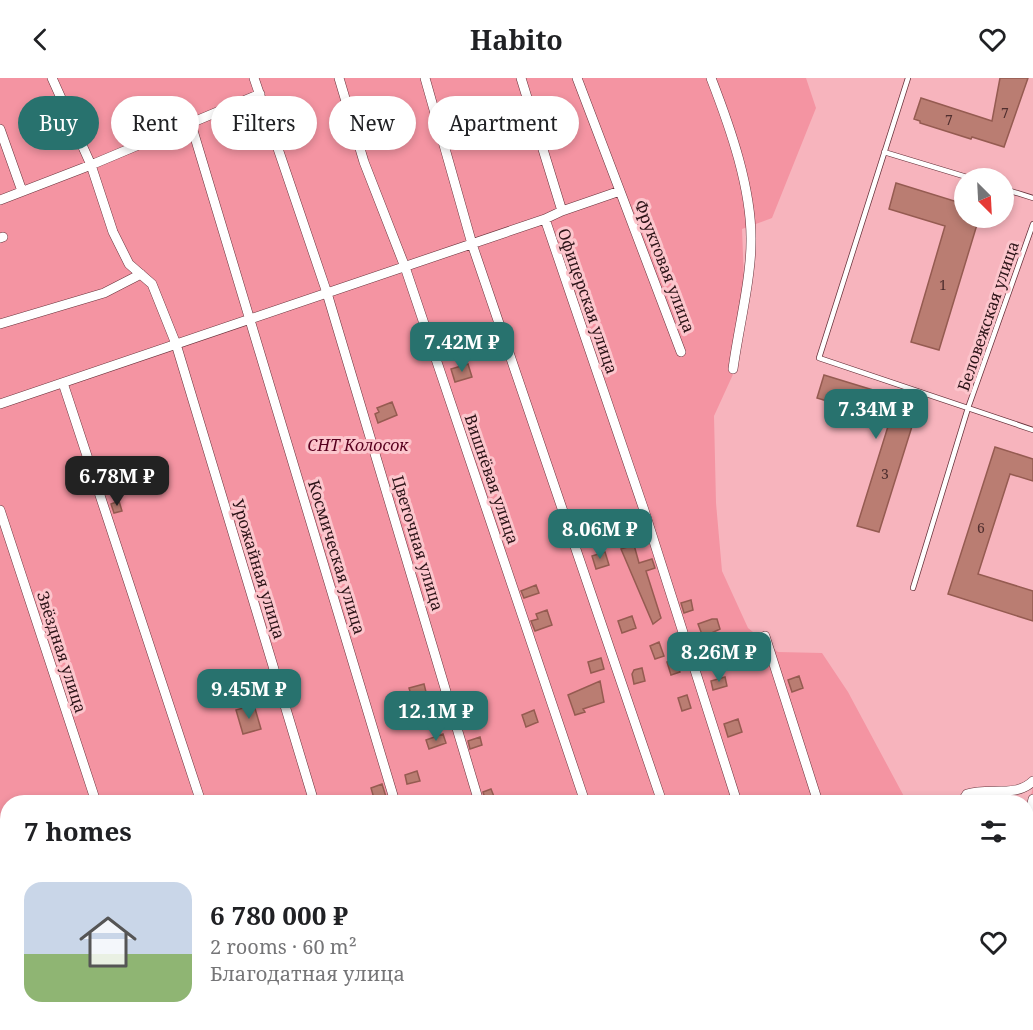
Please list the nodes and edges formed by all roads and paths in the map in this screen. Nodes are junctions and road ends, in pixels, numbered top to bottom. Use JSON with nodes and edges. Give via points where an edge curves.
{"nodes":[{"id":1,"x":52,"y":78,"type":"edge"},
{"id":2,"x":254,"y":78,"type":"edge"},
{"id":3,"x":339,"y":78,"type":"edge"},
{"id":4,"x":425,"y":78,"type":"edge"},
{"id":5,"x":521,"y":78,"type":"edge"},
{"id":6,"x":577,"y":78,"type":"edge"},
{"id":7,"x":711,"y":78,"type":"edge"},
{"id":8,"x":908,"y":78,"type":"edge"},
{"id":9,"x":260,"y":94,"type":"junction"},
{"id":10,"x":199,"y":121,"type":"edge"},
{"id":11,"x":0,"y":129,"type":"edge"},
{"id":12,"x":128,"y":150,"type":"edge"},
{"id":13,"x":199,"y":150,"type":"edge"},
{"id":14,"x":884,"y":152,"type":"junction"},
{"id":15,"x":91,"y":165,"type":"junction"},
{"id":16,"x":954,"y":173,"type":"edge"},
{"id":17,"x":22,"y":191,"type":"junction"},
{"id":18,"x":620,"y":191,"type":"junction"},
{"id":19,"x":1014,"y":192,"type":"edge"},
{"id":20,"x":1033,"y":198,"type":"edge"},
{"id":21,"x":0,"y":200,"type":"edge"},
{"id":22,"x":562,"y":211,"type":"junction"},
{"id":23,"x":545,"y":219,"type":"junction"},
{"id":24,"x":1033,"y":224,"type":"edge"},
{"id":25,"x":472,"y":244,"type":"junction"},
{"id":26,"x":405,"y":267,"type":"junction"},
{"id":27,"x":141,"y":274,"type":"junction"},
{"id":28,"x":327,"y":293,"type":"junction"},
{"id":29,"x":250,"y":321,"type":"junction"},
{"id":30,"x":0,"y":324,"type":"edge"},
{"id":31,"x":176,"y":344,"type":"junction"},
{"id":32,"x":681,"y":352,"type":"dead end"},
{"id":33,"x":733,"y":369,"type":"dead end"},
{"id":34,"x":63,"y":383,"type":"junction"},
{"id":35,"x":0,"y":404,"type":"edge"},
{"id":36,"x":968,"y":408,"type":"junction"},
{"id":37,"x":1033,"y":430,"type":"edge"},
{"id":38,"x":0,"y":510,"type":"edge"},
{"id":39,"x":913,"y":588,"type":"dead end"},
{"id":40,"x":765,"y":636,"type":"dead end"},
{"id":41,"x":1033,"y":781,"type":"edge"},
{"id":42,"x":94,"y":795,"type":"edge"},
{"id":43,"x":199,"y":795,"type":"edge"},
{"id":44,"x":312,"y":795,"type":"edge"},
{"id":45,"x":393,"y":795,"type":"edge"},
{"id":46,"x":477,"y":795,"type":"edge"},
{"id":47,"x":583,"y":795,"type":"edge"},
{"id":48,"x":660,"y":795,"type":"edge"},
{"id":49,"x":735,"y":795,"type":"edge"},
{"id":50,"x":817,"y":795,"type":"edge"},
{"id":51,"x":966,"y":795,"type":"edge"}],
"edges":[{"from":1,"to":15,"type":"street","name":"Урожайная улица"},
{"from":2,"to":9,"type":"street","name":"Цветочная улица"},
{"from":3,"to":26,"type":"street","name":"Вишнёвая улица","via":[[364,162]]},
{"from":4,"to":25,"type":"street"},
{"from":5,"to":22,"type":"street"},
{"from":6,"to":18,"type":"street","name":"Фруктовая улица"},
{"from":7,"to":33,"type":"street","via":[[730,129],[750,217],[752,244]]},
{"from":8,"to":14,"type":"lane"},
{"from":9,"to":10,"type":"street"},
{"from":9,"to":28,"type":"street","name":"Цветочная улица"},
{"from":11,"to":17,"type":"street"},
{"from":12,"to":15,"type":"street"},
{"from":13,"to":29,"type":"street","name":"Космическая улица"},
{"from":14,"to":16,"type":"lane"},
{"from":14,"to":36,"type":"lane","via":[[819,358]]},
{"from":15,"to":17,"type":"street"},
{"from":15,"to":27,"type":"street","name":"Урожайная улица","via":[[113,232],[129,264]]},
{"from":17,"to":21,"type":"street"},
{"from":18,"to":22,"type":"street"},
{"from":18,"to":32,"type":"street","name":"Фруктовая улица"},
{"from":19,"to":20,"type":"lane"},
{"from":22,"to":23,"type":"street"},
{"from":23,"to":25,"type":"street","name":"Офицерская улица"},
{"from":23,"to":49,"type":"street","name":"Офицерская улица"},
{"from":24,"to":36,"type":"lane","name":"Беловежская улица"},
{"from":25,"to":26,"type":"street","name":"Офицерская улица"},
{"from":25,"to":48,"type":"street"},
{"from":26,"to":28,"type":"street","name":"Офицерская улица"},
{"from":26,"to":47,"type":"street","name":"Вишнёвая улица"},
{"from":27,"to":30,"type":"street","via":[[104,293]]},
{"from":27,"to":31,"type":"street","name":"Урожайная улица","via":[[152,284]]},
{"from":28,"to":29,"type":"street","name":"Офицерская улица"},
{"from":28,"to":46,"type":"street","name":"Цветочная улица"},
{"from":29,"to":31,"type":"street","name":"Офицерская улица"},
{"from":29,"to":45,"type":"street","name":"Космическая улица"},
{"from":31,"to":34,"type":"street","name":"Офицерская улица"},
{"from":31,"to":44,"type":"street","name":"Урожайная улица"},
{"from":34,"to":35,"type":"street","name":"Офицерская улица"},
{"from":34,"to":43,"type":"street"},
{"from":36,"to":37,"type":"lane"},
{"from":36,"to":39,"type":"lane","name":"Беловежская улица"},
{"from":38,"to":42,"type":"street","name":"Звёздная улица"},
{"from":40,"to":50,"type":"street"},
{"from":41,"to":51,"type":"street","via":[[1006,792],[984,789]]}]}
